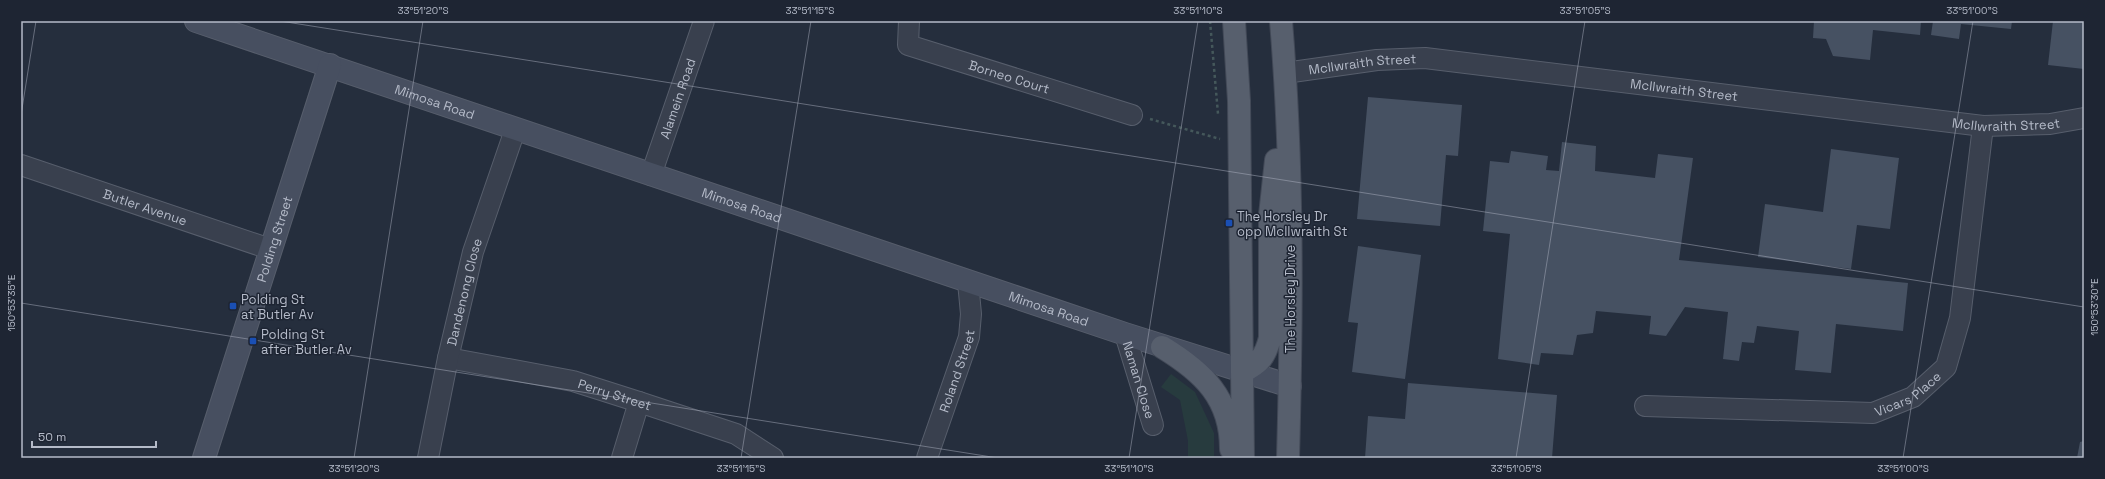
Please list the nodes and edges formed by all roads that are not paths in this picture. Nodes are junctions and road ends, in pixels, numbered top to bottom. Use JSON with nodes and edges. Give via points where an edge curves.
{"nodes":[{"id":1,"x":196,"y":21,"type":"edge"},
{"id":2,"x":704,"y":21,"type":"edge"},
{"id":3,"x":909,"y":21,"type":"edge"},
{"id":4,"x":1234,"y":21,"type":"edge"},
{"id":5,"x":1281,"y":21,"type":"edge"},
{"id":6,"x":330,"y":65,"type":"junction"},
{"id":7,"x":1285,"y":73,"type":"junction"},
{"id":8,"x":1132,"y":115,"type":"road end"},
{"id":9,"x":2084,"y":118,"type":"edge"},
{"id":10,"x":1983,"y":126,"type":"junction"},
{"id":11,"x":514,"y":130,"type":"junction"},
{"id":12,"x":21,"y":165,"type":"edge"},
{"id":13,"x":651,"y":175,"type":"junction"},
{"id":14,"x":270,"y":249,"type":"junction"},
{"id":15,"x":968,"y":282,"type":"junction"},
{"id":16,"x":1125,"y":334,"type":"junction"},
{"id":17,"x":1162,"y":347,"type":"junction"},
{"id":18,"x":448,"y":358,"type":"junction"},
{"id":19,"x":1242,"y":372,"type":"junction"},
{"id":20,"x":1290,"y":386,"type":"junction"},
{"id":21,"x":639,"y":402,"type":"junction"},
{"id":22,"x":1645,"y":406,"type":"dead end"},
{"id":23,"x":1153,"y":425,"type":"dead end"},
{"id":24,"x":204,"y":458,"type":"edge"},
{"id":25,"x":428,"y":458,"type":"edge"},
{"id":26,"x":622,"y":458,"type":"edge"},
{"id":27,"x":773,"y":458,"type":"edge"},
{"id":28,"x":927,"y":458,"type":"edge"},
{"id":29,"x":1232,"y":458,"type":"edge"},
{"id":30,"x":1243,"y":458,"type":"edge"},
{"id":31,"x":1288,"y":458,"type":"edge"}],
"edges":[{"from":1,"to":6,"type":"main road","name":"Mimosa Road"},
{"from":2,"to":13,"type":"street","name":"Alamein Road"},
{"from":3,"to":8,"type":"street","name":"Borneo Court","via":[[908,44]]},
{"from":4,"to":19,"type":"main road","via":[[1239,101]]},
{"from":5,"to":7,"type":"main road","name":"The Horsley Drive"},
{"from":6,"to":11,"type":"main road","name":"Mimosa Road"},
{"from":6,"to":14,"type":"main road","name":"Polding Street"},
{"from":7,"to":10,"type":"street","name":"McIlwraith Street","via":[[1377,60],[1425,58]]},
{"from":7,"to":19,"type":"main road","via":[[1270,215],[1270,338],[1266,352],[1256,365]]},
{"from":7,"to":20,"type":"main road","name":"The Horsley Drive","via":[[1291,274]]},
{"from":9,"to":10,"type":"street","name":"McIlwraith Street","via":[[2050,124]]},
{"from":10,"to":22,"type":"street","name":"Vicars Place","via":[[1960,318],[1946,367],[1913,397],[1873,413]]},
{"from":11,"to":13,"type":"main road","name":"Mimosa Road"},
{"from":11,"to":18,"type":"street","name":"Dandenong Close","via":[[474,252]]},
{"from":12,"to":14,"type":"street","name":"Butler Avenue"},
{"from":13,"to":15,"type":"main road","name":"Mimosa Road"},
{"from":14,"to":24,"type":"main road","name":"Polding Street"},
{"from":15,"to":16,"type":"main road","name":"Mimosa Road"},
{"from":15,"to":28,"type":"street","name":"Roland Street","via":[[971,314],[969,337]]},
{"from":16,"to":17,"type":"main road","name":"Mimosa Road"},
{"from":16,"to":23,"type":"street","name":"Naman Close"},
{"from":17,"to":19,"type":"main road","name":"Mimosa Road"},
{"from":17,"to":29,"type":"main road","via":[[1190,364],[1218,396],[1231,434]]},
{"from":18,"to":21,"type":"street","name":"Perry Street","via":[[573,381]]},
{"from":18,"to":25,"type":"street","name":"Dandenong Close"},
{"from":19,"to":20,"type":"main road","name":"Mimosa Road"},
{"from":19,"to":30,"type":"main road"},
{"from":20,"to":31,"type":"main road","name":"The Horsley Drive"},
{"from":21,"to":26,"type":"street"},
{"from":21,"to":27,"type":"street","name":"Perry Street","via":[[736,434]]}]}
